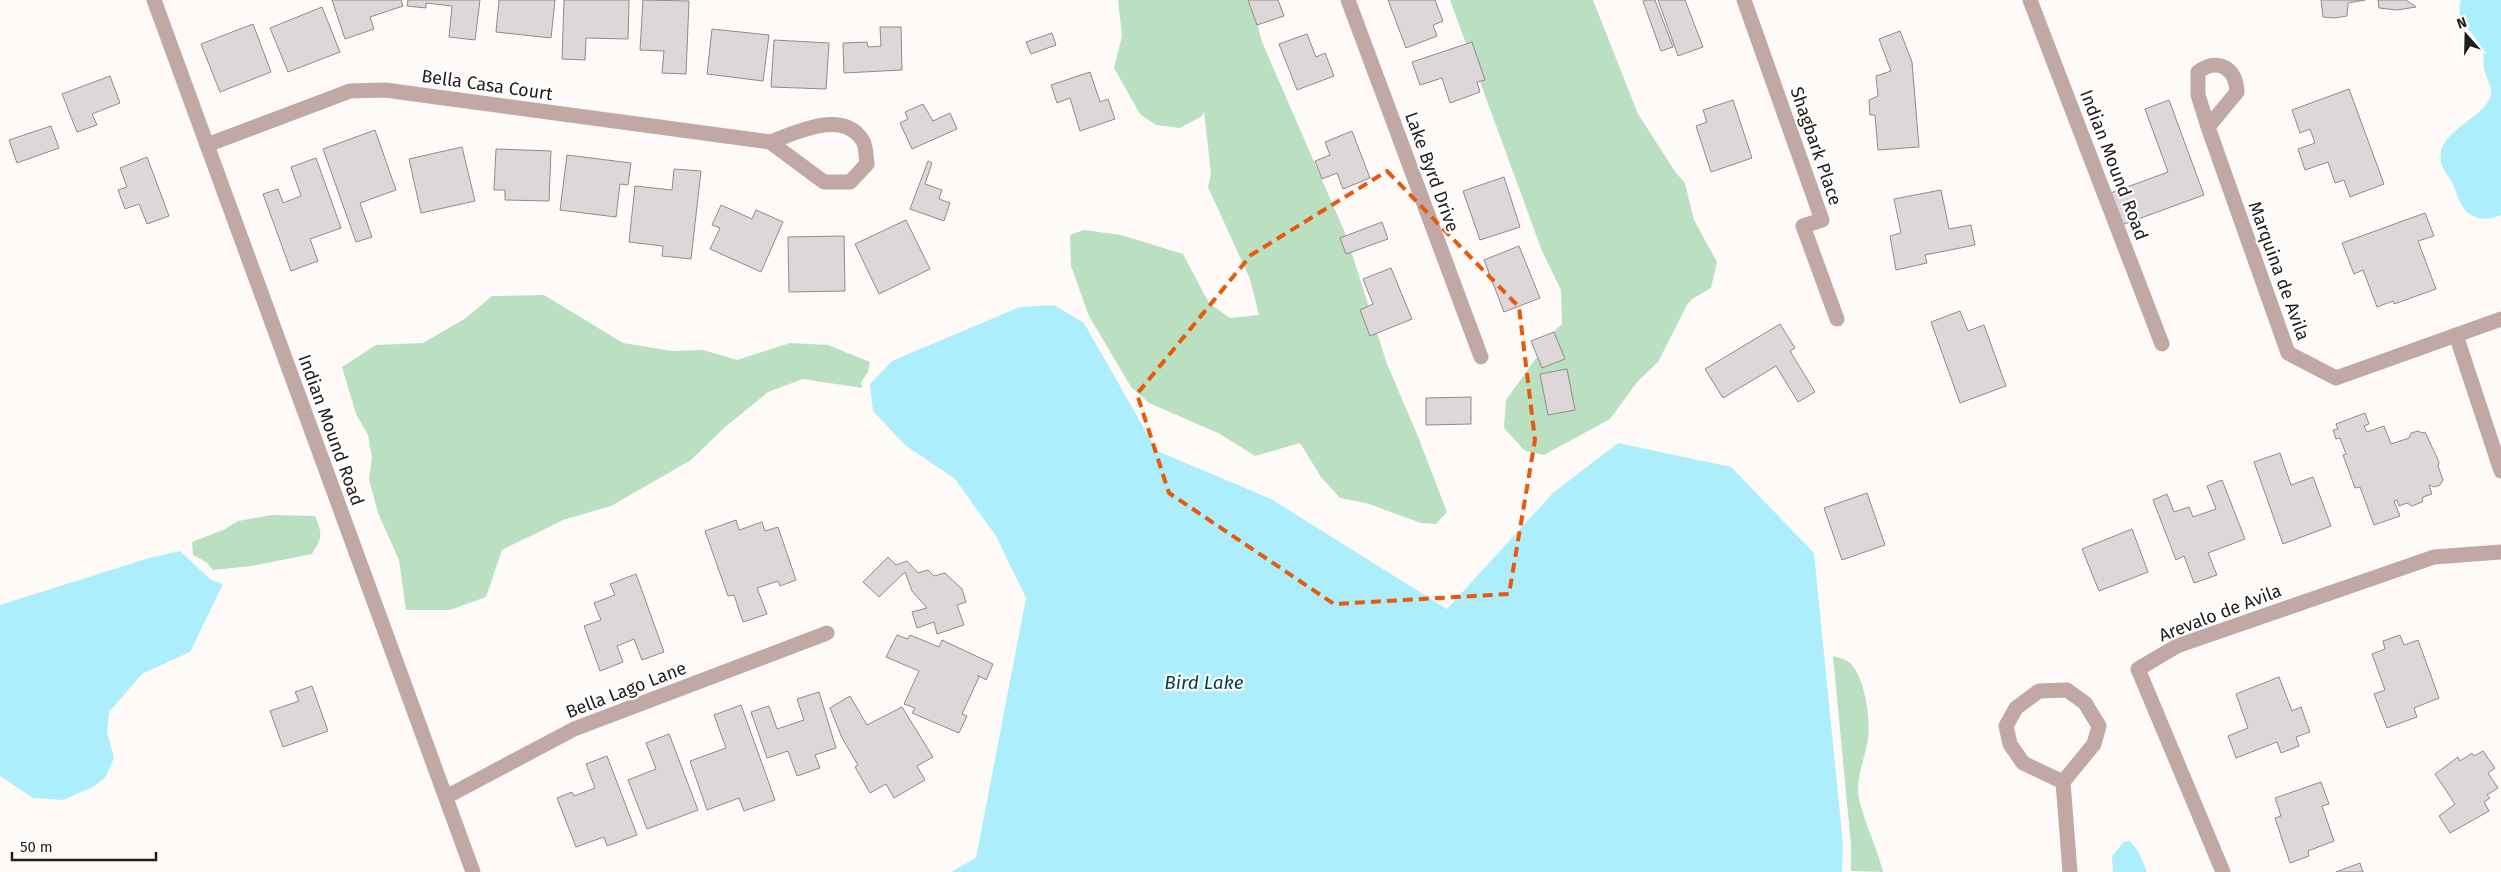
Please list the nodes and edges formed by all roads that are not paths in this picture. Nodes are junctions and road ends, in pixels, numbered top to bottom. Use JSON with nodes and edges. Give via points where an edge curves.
{"nodes":[{"id":1,"x":154,"y":0,"type":"edge"},
{"id":2,"x":1348,"y":0,"type":"edge"},
{"id":3,"x":1744,"y":0,"type":"edge"},
{"id":4,"x":2030,"y":0,"type":"edge"},
{"id":5,"x":2208,"y":127,"type":"dead end"},
{"id":6,"x":770,"y":142,"type":"junction"},
{"id":7,"x":207,"y":145,"type":"junction"},
{"id":8,"x":1837,"y":319,"type":"dead end"},
{"id":9,"x":2501,"y":319,"type":"edge"},
{"id":10,"x":2456,"y":335,"type":"junction"},
{"id":11,"x":2162,"y":344,"type":"dead end"},
{"id":12,"x":1481,"y":357,"type":"dead end"},
{"id":13,"x":2501,"y":472,"type":"edge"},
{"id":14,"x":2501,"y":552,"type":"edge"},
{"id":15,"x":827,"y":633,"type":"dead end"},
{"id":16,"x":2063,"y":782,"type":"junction"},
{"id":17,"x":446,"y":797,"type":"junction"},
{"id":18,"x":473,"y":872,"type":"edge"},
{"id":19,"x":2070,"y":872,"type":"edge"},
{"id":20,"x":2223,"y":872,"type":"edge"}],
"edges":[{"from":1,"to":7,"type":"street","name":"Indian Mound Road"},
{"from":2,"to":12,"type":"street","name":"Lake Byrd Drive"},
{"from":3,"to":8,"type":"street","name":"Shagbark Place","via":[[1822,220],[1803,226]]},
{"from":4,"to":11,"type":"street","name":"Indian Mound Road"},
{"from":5,"to":10,"type":"street","name":"Marquina de Avila","via":[[2288,354],[2336,378]]},
{"from":6,"to":6,"type":"street","name":"Bella Casa Court","via":[[824,182],[850,182],[867,164],[863,141],[850,127],[834,124],[813,126]]},
{"from":6,"to":7,"type":"street","name":"Bella Casa Court","via":[[385,90],[350,91]]},
{"from":7,"to":17,"type":"street","name":"Indian Mound Road"},
{"from":9,"to":10,"type":"street","name":"Marquina de Avila"},
{"from":10,"to":13,"type":"street"},
{"from":14,"to":20,"type":"street","name":"Arevalo de Avila","via":[[2434,557],[2177,646],[2138,668]]},
{"from":15,"to":17,"type":"street","name":"Bella Lago Lane","via":[[574,729]]},
{"from":16,"to":16,"type":"street","via":[[2023,763],[2010,744],[2006,726],[2016,708],[2039,691],[2067,690],[2085,703],[2099,726],[2094,744]]},
{"from":16,"to":19,"type":"street"},
{"from":17,"to":18,"type":"street","name":"Indian Mound Road"}]}
